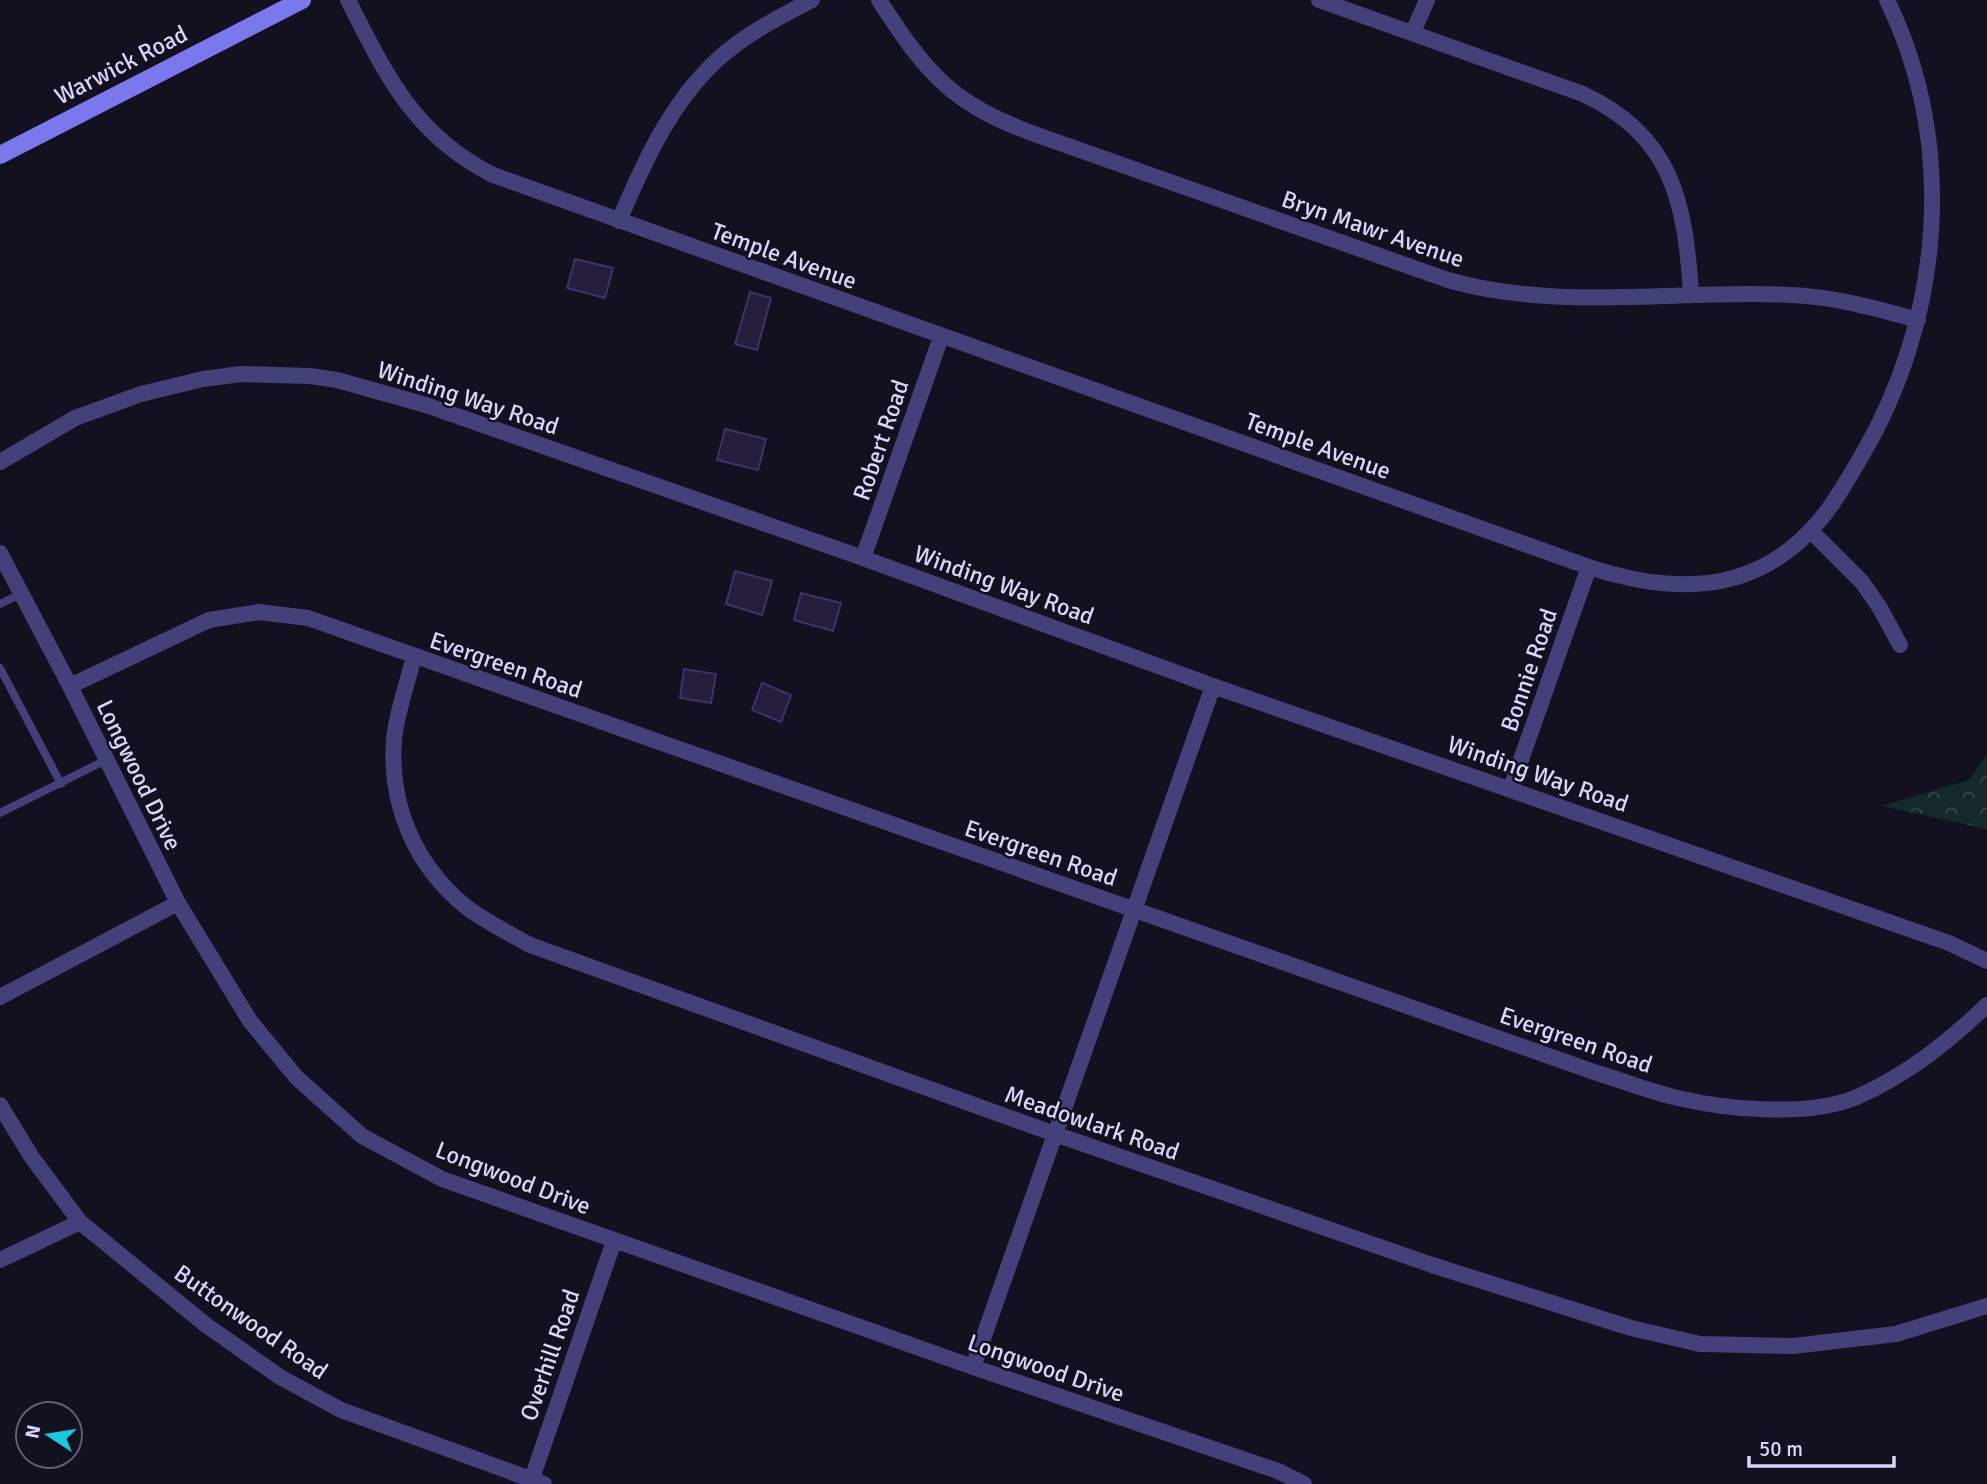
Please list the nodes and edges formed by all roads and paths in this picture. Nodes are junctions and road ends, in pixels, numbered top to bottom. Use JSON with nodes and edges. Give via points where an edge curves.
{"nodes":[{"id":1,"x":302,"y":0,"type":"edge"},
{"id":2,"x":348,"y":0,"type":"edge"},
{"id":3,"x":812,"y":0,"type":"edge"},
{"id":4,"x":879,"y":0,"type":"edge"},
{"id":5,"x":1319,"y":0,"type":"edge"},
{"id":6,"x":1427,"y":0,"type":"edge"},
{"id":7,"x":1887,"y":0,"type":"edge"},
{"id":8,"x":1413,"y":32,"type":"junction"},
{"id":9,"x":0,"y":155,"type":"edge"},
{"id":10,"x":619,"y":221,"type":"junction"},
{"id":11,"x":1692,"y":293,"type":"junction"},
{"id":12,"x":1918,"y":320,"type":"junction"},
{"id":13,"x":941,"y":337,"type":"junction"},
{"id":14,"x":0,"y":462,"type":"edge"},
{"id":15,"x":1811,"y":531,"type":"junction"},
{"id":16,"x":0,"y":553,"type":"edge"},
{"id":17,"x":863,"y":558,"type":"junction"},
{"id":18,"x":1589,"y":567,"type":"junction"},
{"id":19,"x":21,"y":594,"type":"junction"},
{"id":20,"x":0,"y":604,"type":"edge"},
{"id":21,"x":1900,"y":645,"type":"dead end"},
{"id":22,"x":414,"y":656,"type":"junction"},
{"id":23,"x":0,"y":668,"type":"edge"},
{"id":24,"x":70,"y":686,"type":"junction"},
{"id":25,"x":1213,"y":686,"type":"junction"},
{"id":26,"x":106,"y":760,"type":"junction"},
{"id":27,"x":61,"y":783,"type":"junction"},
{"id":28,"x":1511,"y":788,"type":"junction"},
{"id":29,"x":0,"y":813,"type":"edge"},
{"id":30,"x":178,"y":903,"type":"junction"},
{"id":31,"x":1134,"y":910,"type":"junction"},
{"id":32,"x":1987,"y":961,"type":"edge"},
{"id":33,"x":0,"y":997,"type":"edge"},
{"id":34,"x":1987,"y":1005,"type":"edge"},
{"id":35,"x":0,"y":1104,"type":"edge"},
{"id":36,"x":1055,"y":1134,"type":"junction"},
{"id":37,"x":80,"y":1222,"type":"junction"},
{"id":38,"x":614,"y":1241,"type":"junction"},
{"id":39,"x":0,"y":1259,"type":"edge"},
{"id":40,"x":1987,"y":1306,"type":"edge"},
{"id":41,"x":973,"y":1367,"type":"junction"},
{"id":42,"x":535,"y":1483,"type":"edge"},
{"id":43,"x":1304,"y":1484,"type":"edge"}],
"edges":[{"from":1,"to":9,"type":"street","name":"Warwick Road"},
{"from":2,"to":10,"type":"street","name":"Temple Avenue","via":[[394,88],[445,144],[494,175]]},
{"from":3,"to":10,"type":"street","via":[[735,46],[702,76],[654,145]]},
{"from":4,"to":11,"type":"street","name":"Bryn Mawr Avenue","via":[[936,78],[968,103],[1012,126],[1465,285],[1545,297]]},
{"from":5,"to":8,"type":"street"},
{"from":6,"to":8,"type":"street"},
{"from":7,"to":12,"type":"street","name":"Temple Avenue","via":[[1916,73],[1931,155],[1930,251]]},
{"from":8,"to":11,"type":"street","via":[[1583,94],[1636,129],[1675,187]]},
{"from":10,"to":13,"type":"street","name":"Temple Avenue"},
{"from":11,"to":12,"type":"street","name":"Bryn Mawr Avenue","via":[[1819,297]]},
{"from":12,"to":15,"type":"street","name":"Temple Avenue","via":[[1874,434]]},
{"from":13,"to":17,"type":"street","name":"Robert Road"},
{"from":13,"to":18,"type":"street","name":"Temple Avenue"},
{"from":14,"to":17,"type":"street","name":"Winding Way Road","via":[[75,418],[141,394],[223,376],[310,376],[426,405]]},
{"from":15,"to":18,"type":"street","name":"Temple Avenue","via":[[1765,565],[1711,583],[1658,584]]},
{"from":15,"to":21,"type":"street","via":[[1863,582]]},
{"from":16,"to":19,"type":"street","name":"Longwood Drive"},
{"from":17,"to":25,"type":"street","name":"Winding Way Road"},
{"from":18,"to":28,"type":"street","name":"Bonnie Road"},
{"from":19,"to":20,"type":"lane"},
{"from":19,"to":24,"type":"street","name":"Longwood Drive"},
{"from":22,"to":24,"type":"street","name":"Evergreen Road","via":[[308,618],[259,612],[208,620]]},
{"from":22,"to":31,"type":"street","name":"Evergreen Road"},
{"from":22,"to":36,"type":"street","name":"Meadowlark Road","via":[[394,738],[395,789],[409,837],[438,881],[467,907],[530,945]]},
{"from":23,"to":27,"type":"lane"},
{"from":24,"to":26,"type":"street","name":"Longwood Drive"},
{"from":25,"to":28,"type":"street","name":"Winding Way Road"},
{"from":25,"to":31,"type":"street"},
{"from":26,"to":27,"type":"lane"},
{"from":26,"to":30,"type":"street","name":"Longwood Drive"},
{"from":27,"to":29,"type":"lane"},
{"from":28,"to":32,"type":"street","name":"Winding Way Road","via":[[1949,943]]},
{"from":30,"to":33,"type":"street"},
{"from":30,"to":38,"type":"street","name":"Longwood Drive","via":[[250,1021],[297,1078],[362,1136],[442,1179]]},
{"from":31,"to":34,"type":"street","name":"Evergreen Road","via":[[1597,1073],[1679,1098],[1748,1109],[1807,1109],[1855,1098],[1909,1070]]},
{"from":31,"to":36,"type":"street"},
{"from":35,"to":37,"type":"street","name":"Buttonwood Road"},
{"from":36,"to":40,"type":"street","name":"Meadowlark Road","via":[[1432,1265],[1700,1345],[1793,1346],[1896,1334]]},
{"from":36,"to":41,"type":"street"},
{"from":37,"to":39,"type":"street"},
{"from":37,"to":42,"type":"street","name":"Buttonwood Road","via":[[206,1325],[280,1377],[341,1410]]},
{"from":38,"to":41,"type":"street","name":"Longwood Drive"},
{"from":38,"to":42,"type":"street","name":"Overhill Road"},
{"from":41,"to":43,"type":"street","name":"Longwood Drive","via":[[1278,1471]]}]}
